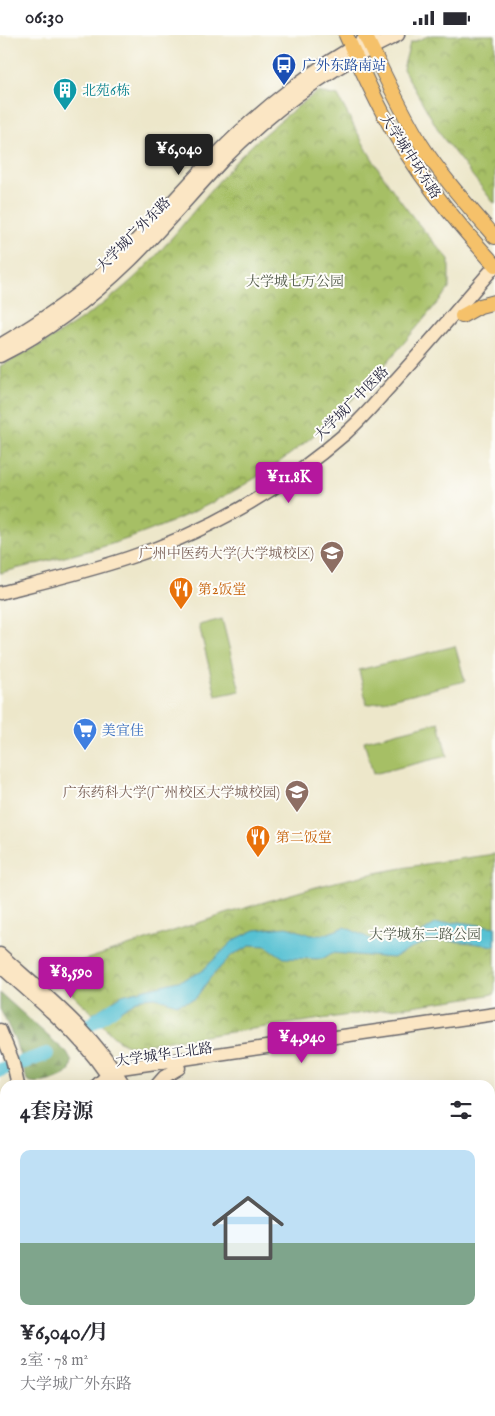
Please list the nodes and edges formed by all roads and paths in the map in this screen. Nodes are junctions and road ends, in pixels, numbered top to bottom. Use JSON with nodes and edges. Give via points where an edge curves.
{"nodes":[{"id":1,"x":398,"y":35,"type":"edge"},
{"id":2,"x":369,"y":39,"type":"edge"},
{"id":3,"x":351,"y":46,"type":"edge"},
{"id":4,"x":470,"y":207,"type":"junction"},
{"id":5,"x":495,"y":218,"type":"edge"},
{"id":6,"x":495,"y":237,"type":"edge"},
{"id":7,"x":495,"y":265,"type":"edge"},
{"id":8,"x":495,"y":278,"type":"edge"},
{"id":9,"x":495,"y":302,"type":"edge"},
{"id":10,"x":462,"y":316,"type":"junction"},
{"id":11,"x":0,"y":345,"type":"edge"},
{"id":12,"x":0,"y":355,"type":"edge"},
{"id":13,"x":0,"y":593,"type":"edge"},
{"id":14,"x":0,"y":601,"type":"edge"},
{"id":15,"x":0,"y":955,"type":"edge"},
{"id":16,"x":0,"y":966,"type":"edge"},
{"id":17,"x":495,"y":1013,"type":"edge"},
{"id":18,"x":495,"y":1022,"type":"edge"},
{"id":19,"x":0,"y":1030,"type":"edge"},
{"id":20,"x":179,"y":1068,"type":"junction"},
{"id":21,"x":116,"y":1078,"type":"edge"},
{"id":22,"x":17,"y":1080,"type":"edge"},
{"id":23,"x":161,"y":1080,"type":"edge"}],
"edges":[{"from":1,"to":2,"type":"main road","name":"大学城广外东路"},
{"from":2,"to":3,"type":"main road","name":"大学城广外东路"},
{"from":2,"to":4,"type":"main road","name":"大学城中环东路","via":[[400,107],[422,145]]},
{"from":3,"to":7,"type":"main road","name":"大学城中环东路","via":[[384,115],[416,168]]},
{"from":3,"to":11,"type":"main road","name":"大学城广外东路","via":[[235,136],[129,248],[89,285],[52,313]]},
{"from":3,"to":12,"type":"main road","name":"大学城广外东路","via":[[300,94],[257,128],[131,260],[96,291],[36,335]]},
{"from":4,"to":5,"type":"main road"},
{"from":4,"to":6,"type":"main road","name":"大学城中环东路"},
{"from":7,"to":13,"type":"main road","name":"大学城广中医路","via":[[358,421],[289,479],[218,520],[167,543],[104,566]]},
{"from":8,"to":10,"type":"main road","name":"大学城广中医路"},
{"from":9,"to":10,"type":"main road"},
{"from":10,"to":14,"type":"main road","name":"大学城广中医路","via":[[358,432],[309,474],[282,492],[222,527],[170,551],[117,570]]},
{"from":15,"to":21,"type":"main road","via":[[74,1021],[96,1045]]},
{"from":16,"to":21,"type":"main road","via":[[68,1027]]},
{"from":17,"to":21,"type":"main road","name":"大学城华工北路"},
{"from":18,"to":20,"type":"main road","name":"大学城华工北路"},
{"from":19,"to":22,"type":"main road"},
{"from":20,"to":21,"type":"main road","name":"大学城华工北路"},
{"from":20,"to":23,"type":"main road"}]}
